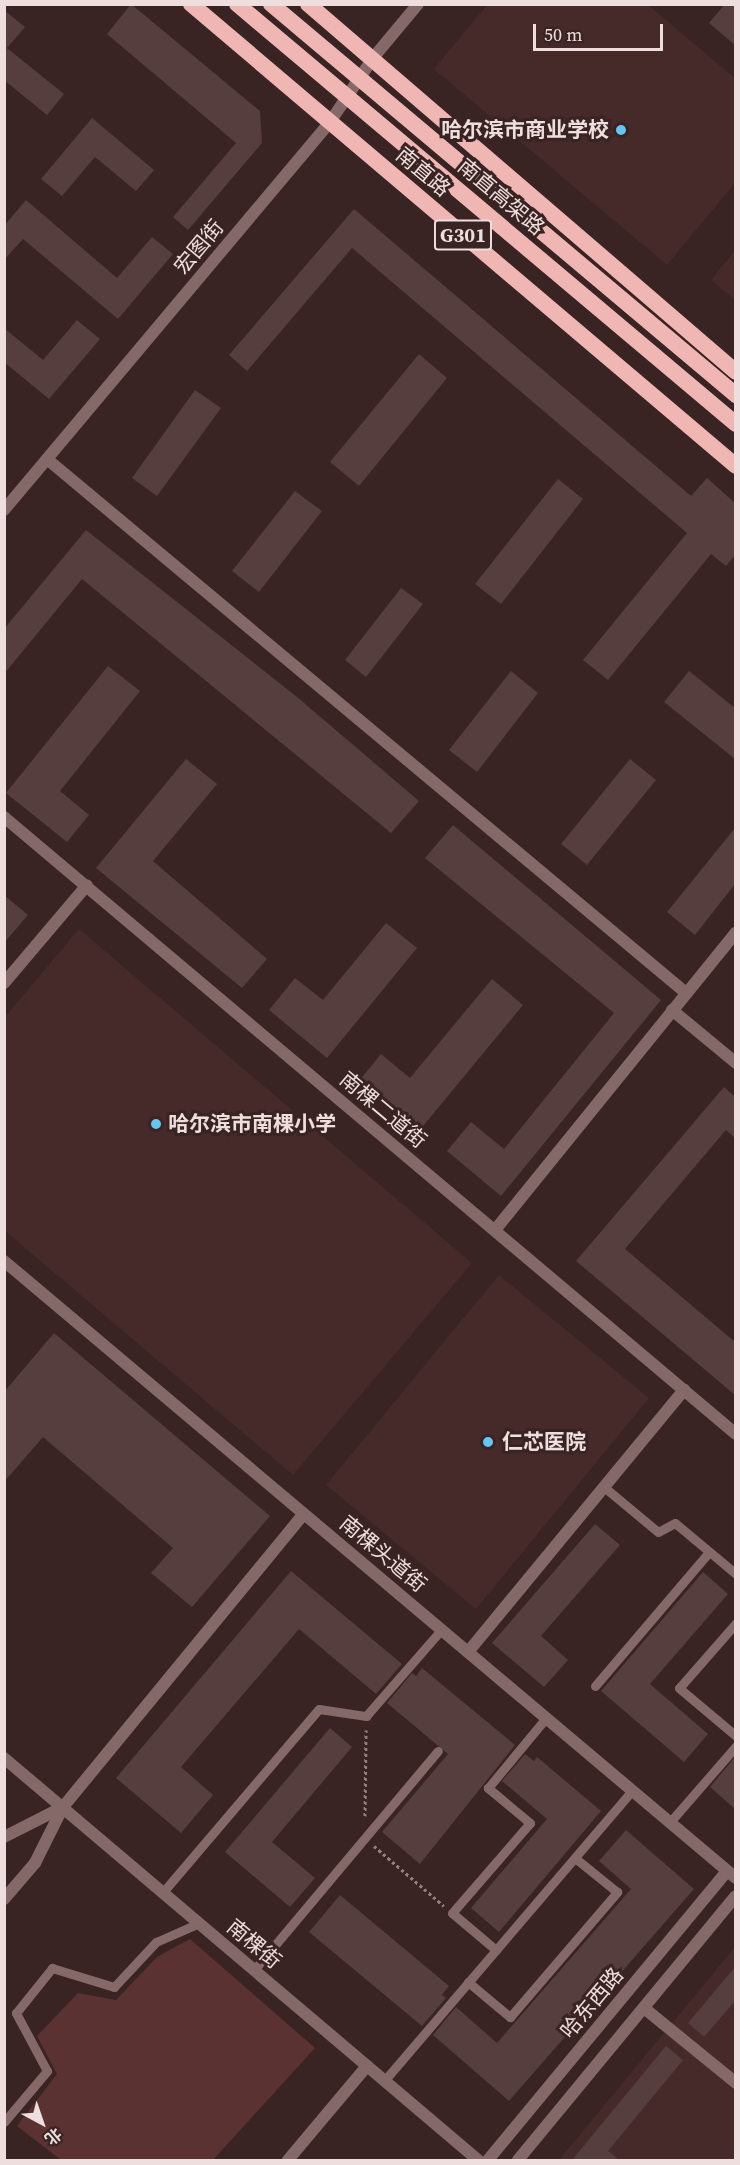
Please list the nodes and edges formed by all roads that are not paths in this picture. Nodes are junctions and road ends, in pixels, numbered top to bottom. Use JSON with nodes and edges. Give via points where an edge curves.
{"nodes":[{"id":1,"x":191,"y":4,"type":"edge"},
{"id":2,"x":237,"y":4,"type":"edge"},
{"id":3,"x":271,"y":4,"type":"edge"},
{"id":4,"x":308,"y":4,"type":"edge"},
{"id":5,"x":418,"y":4,"type":"edge"},
{"id":6,"x":373,"y":58,"type":"junction"},
{"id":7,"x":330,"y":122,"type":"junction"},
{"id":8,"x":735,"y":372,"type":"edge"},
{"id":9,"x":735,"y":395,"type":"edge"},
{"id":10,"x":735,"y":424,"type":"edge"},
{"id":11,"x":47,"y":459,"type":"junction"},
{"id":12,"x":735,"y":466,"type":"edge"},
{"id":13,"x":4,"y":510,"type":"edge"},
{"id":14,"x":4,"y":817,"type":"edge"},
{"id":15,"x":87,"y":885,"type":"junction"},
{"id":16,"x":735,"y":932,"type":"edge"},
{"id":17,"x":4,"y":983,"type":"edge"},
{"id":18,"x":686,"y":993,"type":"junction"},
{"id":19,"x":672,"y":1010,"type":"junction"},
{"id":20,"x":735,"y":1063,"type":"edge"},
{"id":21,"x":495,"y":1230,"type":"junction"},
{"id":22,"x":4,"y":1261,"type":"edge"},
{"id":23,"x":684,"y":1390,"type":"junction"},
{"id":24,"x":735,"y":1434,"type":"edge"},
{"id":25,"x":604,"y":1487,"type":"junction"},
{"id":26,"x":304,"y":1514,"type":"junction"},
{"id":27,"x":710,"y":1552,"type":"junction"},
{"id":28,"x":735,"y":1574,"type":"edge"},
{"id":29,"x":735,"y":1623,"type":"edge"},
{"id":30,"x":441,"y":1630,"type":"junction"},
{"id":31,"x":468,"y":1652,"type":"junction"},
{"id":32,"x":595,"y":1686,"type":"dead end"},
{"id":33,"x":546,"y":1718,"type":"junction"},
{"id":34,"x":735,"y":1736,"type":"edge"},
{"id":35,"x":735,"y":1746,"type":"edge"},
{"id":36,"x":438,"y":1751,"type":"dead end"},
{"id":37,"x":4,"y":1758,"type":"edge"},
{"id":38,"x":632,"y":1791,"type":"junction"},
{"id":39,"x":63,"y":1807,"type":"junction"},
{"id":40,"x":670,"y":1822,"type":"junction"},
{"id":41,"x":4,"y":1837,"type":"edge"},
{"id":42,"x":575,"y":1858,"type":"junction"},
{"id":43,"x":731,"y":1875,"type":"edge"},
{"id":44,"x":163,"y":1892,"type":"junction"},
{"id":45,"x":735,"y":1896,"type":"edge"},
{"id":46,"x":4,"y":1899,"type":"edge"},
{"id":47,"x":199,"y":1923,"type":"junction"},
{"id":48,"x":496,"y":1950,"type":"junction"},
{"id":49,"x":254,"y":1970,"type":"junction"},
{"id":50,"x":468,"y":1982,"type":"junction"},
{"id":51,"x":644,"y":2008,"type":"junction"},
{"id":52,"x":367,"y":2066,"type":"junction"},
{"id":53,"x":384,"y":2080,"type":"junction"},
{"id":54,"x":735,"y":2084,"type":"edge"},
{"id":55,"x":4,"y":2122,"type":"edge"},
{"id":56,"x":288,"y":2160,"type":"edge"},
{"id":57,"x":478,"y":2160,"type":"edge"},
{"id":58,"x":488,"y":2160,"type":"edge"},
{"id":59,"x":518,"y":2160,"type":"edge"}],
"edges":[{"from":1,"to":7,"type":"highway","name":"南直路","number":"G301"},
{"from":2,"to":10,"type":"highway","name":"南直高架路","bridge":true},
{"from":3,"to":9,"type":"highway","name":"南直高架路","bridge":true},
{"from":4,"to":6,"type":"highway"},
{"from":5,"to":6,"type":"street","name":"宏图街"},
{"from":6,"to":7,"type":"street","name":"宏图街"},
{"from":6,"to":8,"type":"highway"},
{"from":7,"to":11,"type":"street","name":"宏图街"},
{"from":7,"to":12,"type":"highway","name":"南直路","number":"G301"},
{"from":11,"to":13,"type":"street","name":"宏图街"},
{"from":11,"to":18,"type":"street"},
{"from":14,"to":15,"type":"street","name":"南棵二道街"},
{"from":15,"to":17,"type":"street"},
{"from":15,"to":21,"type":"street","name":"南棵二道街"},
{"from":16,"to":18,"type":"street"},
{"from":18,"to":19,"type":"street"},
{"from":19,"to":20,"type":"street"},
{"from":19,"to":21,"type":"street"},
{"from":21,"to":23,"type":"street","name":"南棵二道街"},
{"from":22,"to":26,"type":"street","name":"南棵头道街"},
{"from":23,"to":24,"type":"street","name":"南棵二道街"},
{"from":23,"to":25,"type":"street"},
{"from":25,"to":27,"type":"lane","via":[[658,1532],[675,1523]]},
{"from":25,"to":31,"type":"street"},
{"from":26,"to":30,"type":"street","name":"南棵头道街"},
{"from":26,"to":39,"type":"street"},
{"from":27,"to":28,"type":"lane"},
{"from":27,"to":32,"type":"lane"},
{"from":29,"to":34,"type":"lane","via":[[679,1688]]},
{"from":30,"to":31,"type":"street","name":"南棵头道街"},
{"from":30,"to":44,"type":"lane","via":[[366,1716],[319,1709]]},
{"from":31,"to":33,"type":"street","name":"南棵头道街"},
{"from":33,"to":38,"type":"street","name":"南棵头道街"},
{"from":33,"to":48,"type":"lane","via":[[488,1788],[530,1824],[452,1913]]},
{"from":35,"to":40,"type":"lane"},
{"from":36,"to":49,"type":"lane"},
{"from":37,"to":39,"type":"street","name":"南棵街"},
{"from":38,"to":40,"type":"street","name":"南棵头道街"},
{"from":38,"to":42,"type":"lane"},
{"from":39,"to":41,"type":"street"},
{"from":39,"to":44,"type":"street","name":"南棵街"},
{"from":39,"to":46,"type":"street","via":[[35,1863]]},
{"from":40,"to":43,"type":"street","name":"南棵头道街"},
{"from":42,"to":48,"type":"lane"},
{"from":42,"to":50,"type":"lane","via":[[616,1892],[510,2017]]},
{"from":43,"to":58,"type":"street","name":"哈东西路"},
{"from":44,"to":47,"type":"street","name":"南棵街"},
{"from":45,"to":51,"type":"street","name":"哈东西路"},
{"from":47,"to":49,"type":"street","name":"南棵街"},
{"from":47,"to":55,"type":"lane","via":[[156,1942],[114,1987],[52,1968],[16,2013],[47,2071]]},
{"from":48,"to":50,"type":"lane"},
{"from":49,"to":52,"type":"street","name":"南棵街"},
{"from":50,"to":53,"type":"lane"},
{"from":51,"to":54,"type":"street"},
{"from":51,"to":59,"type":"street","name":"哈东西路"},
{"from":52,"to":53,"type":"street","name":"南棵街"},
{"from":52,"to":56,"type":"street"},
{"from":53,"to":57,"type":"street","name":"南棵街"}]}
